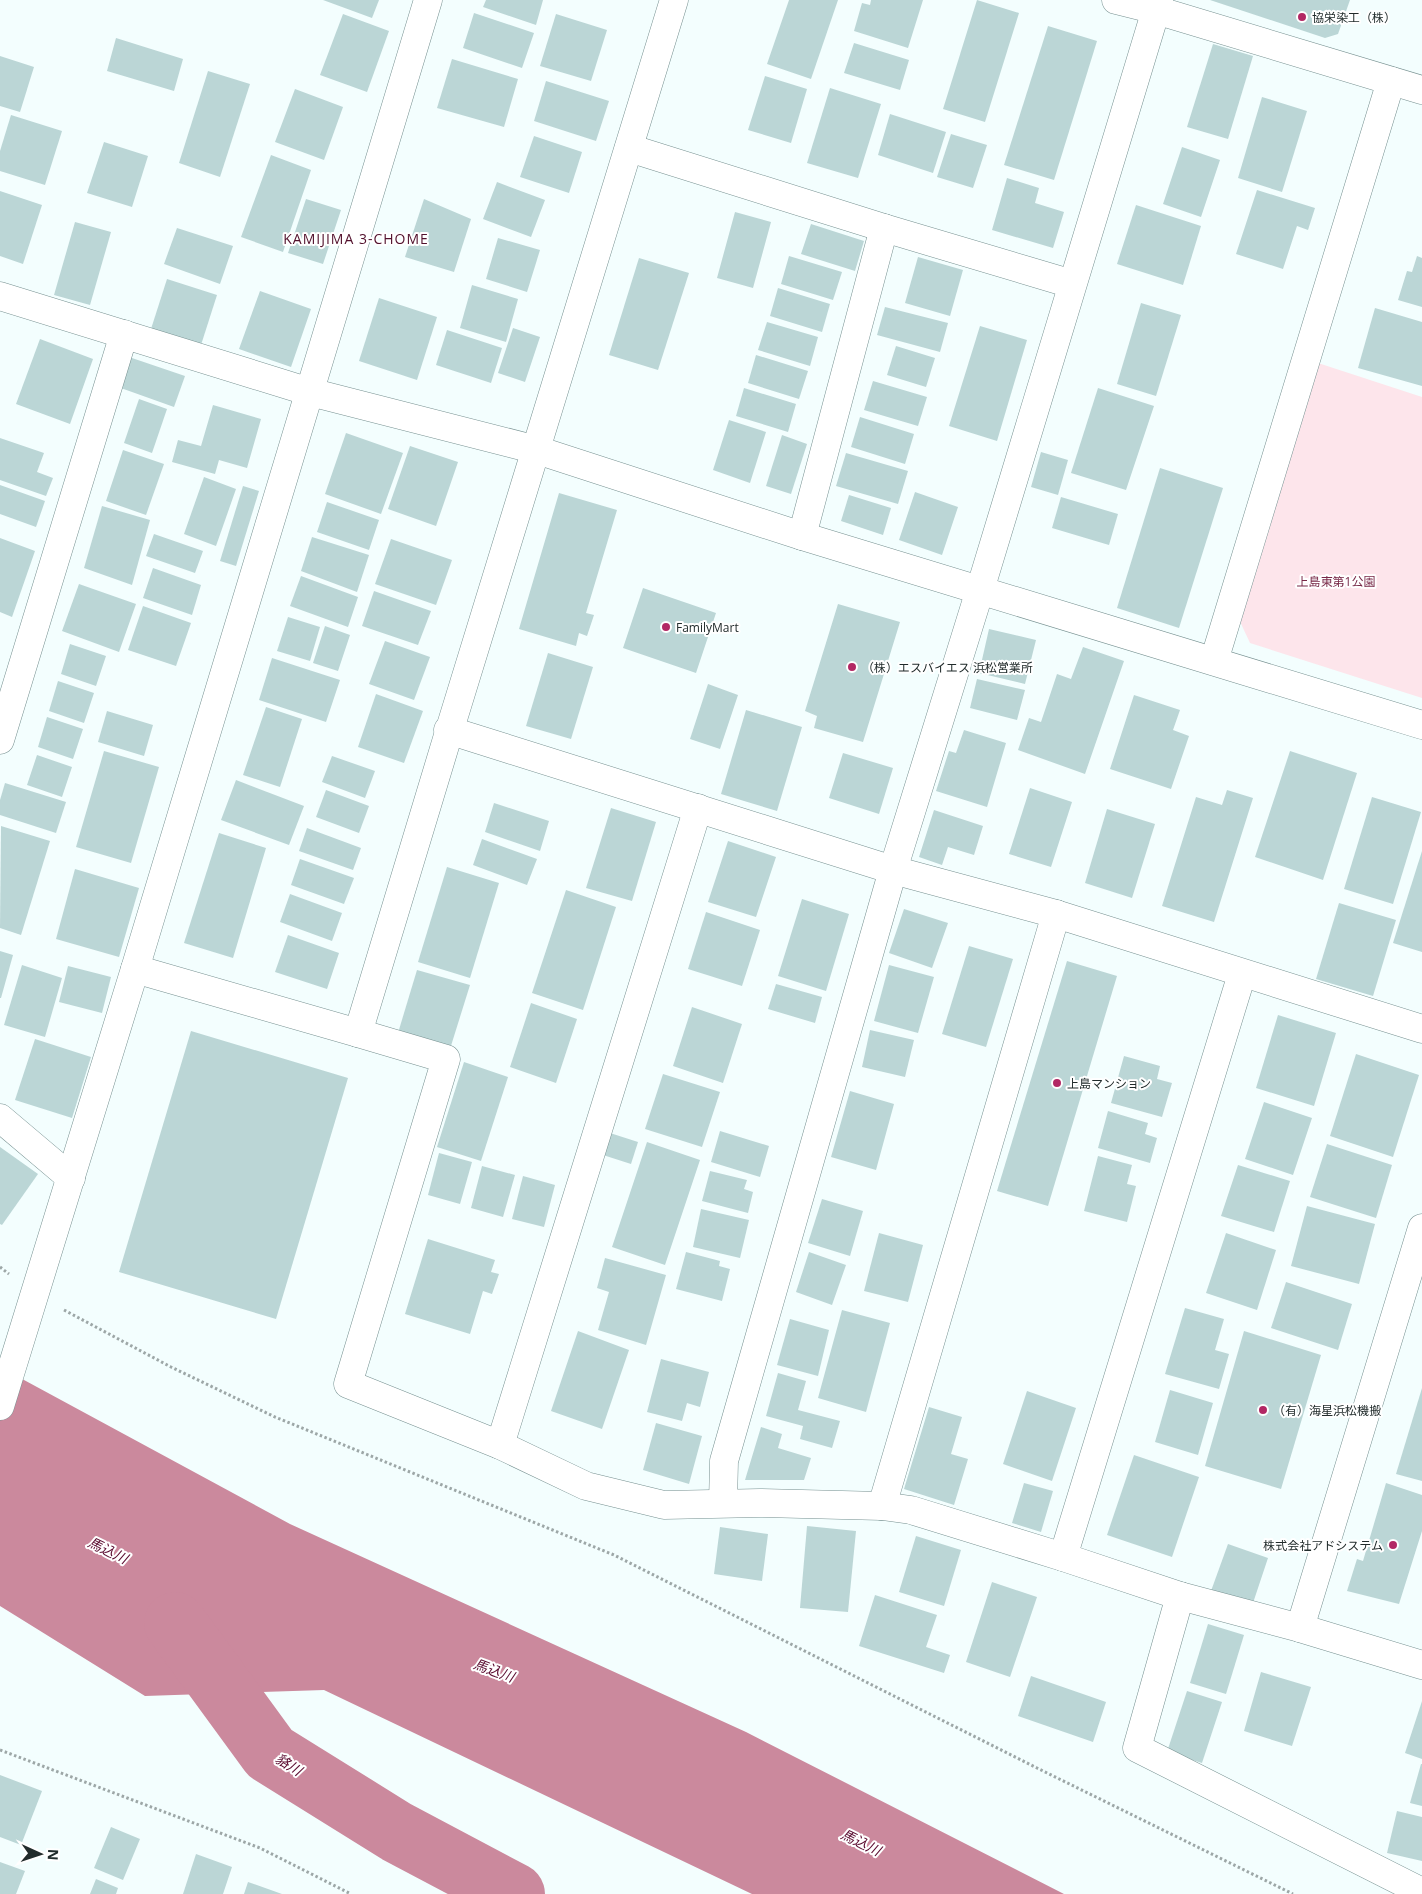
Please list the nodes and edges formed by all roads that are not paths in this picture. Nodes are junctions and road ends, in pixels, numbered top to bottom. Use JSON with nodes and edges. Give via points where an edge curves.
{"nodes":[{"id":1,"x":428,"y":0,"type":"edge"},
{"id":2,"x":674,"y":0,"type":"edge"},
{"id":3,"x":1116,"y":0,"type":"edge"},
{"id":4,"x":1157,"y":5,"type":"edge"},
{"id":5,"x":1391,"y":81,"type":"junction"},
{"id":6,"x":1422,"y":90,"type":"edge"},
{"id":7,"x":629,"y":148,"type":"junction"},
{"id":8,"x":884,"y":228,"type":"junction"},
{"id":9,"x":1072,"y":284,"type":"junction"},
{"id":10,"x":0,"y":296,"type":"edge"},
{"id":11,"x":124,"y":334,"type":"junction"},
{"id":12,"x":310,"y":392,"type":"junction"},
{"id":13,"x":537,"y":450,"type":"junction"},
{"id":14,"x":802,"y":536,"type":"junction"},
{"id":15,"x":980,"y":590,"type":"junction"},
{"id":16,"x":1214,"y":661,"type":"junction"},
{"id":17,"x":1422,"y":724,"type":"edge"},
{"id":18,"x":448,"y":730,"type":"junction"},
{"id":19,"x":0,"y":740,"type":"edge"},
{"id":20,"x":698,"y":808,"type":"junction"},
{"id":21,"x":893,"y":870,"type":"junction"},
{"id":22,"x":1056,"y":914,"type":"junction"},
{"id":23,"x":135,"y":969,"type":"junction"},
{"id":24,"x":1242,"y":974,"type":"junction"},
{"id":25,"x":1422,"y":1029,"type":"edge"},
{"id":26,"x":358,"y":1033,"type":"junction"},
{"id":27,"x":0,"y":1118,"type":"edge"},
{"id":28,"x":71,"y":1178,"type":"junction"},
{"id":29,"x":1422,"y":1228,"type":"edge"},
{"id":30,"x":0,"y":1406,"type":"edge"},
{"id":31,"x":500,"y":1445,"type":"junction"},
{"id":32,"x":723,"y":1502,"type":"junction"},
{"id":33,"x":882,"y":1506,"type":"junction"},
{"id":34,"x":1063,"y":1557,"type":"junction"},
{"id":35,"x":1180,"y":1596,"type":"junction"},
{"id":36,"x":1300,"y":1628,"type":"junction"},
{"id":37,"x":1422,"y":1665,"type":"edge"},
{"id":38,"x":1422,"y":1892,"type":"edge"}],
"edges":[{"from":1,"to":12,"type":"street"},
{"from":2,"to":7,"type":"street"},
{"from":3,"to":4,"type":"street"},
{"from":4,"to":5,"type":"street"},
{"from":4,"to":9,"type":"street"},
{"from":5,"to":6,"type":"street"},
{"from":5,"to":16,"type":"street"},
{"from":7,"to":8,"type":"street"},
{"from":7,"to":13,"type":"street"},
{"from":8,"to":9,"type":"street"},
{"from":8,"to":14,"type":"street"},
{"from":9,"to":15,"type":"street"},
{"from":10,"to":11,"type":"street"},
{"from":11,"to":12,"type":"street"},
{"from":11,"to":19,"type":"street"},
{"from":12,"to":13,"type":"street"},
{"from":12,"to":23,"type":"street"},
{"from":13,"to":14,"type":"street"},
{"from":13,"to":18,"type":"street"},
{"from":14,"to":15,"type":"street"},
{"from":15,"to":16,"type":"street"},
{"from":15,"to":21,"type":"street"},
{"from":16,"to":17,"type":"street"},
{"from":18,"to":20,"type":"street"},
{"from":18,"to":26,"type":"street"},
{"from":20,"to":21,"type":"street"},
{"from":20,"to":31,"type":"street"},
{"from":21,"to":22,"type":"street"},
{"from":21,"to":32,"type":"street","via":[[724,1461]]},
{"from":22,"to":24,"type":"street"},
{"from":22,"to":33,"type":"street"},
{"from":23,"to":26,"type":"street"},
{"from":23,"to":28,"type":"street"},
{"from":24,"to":25,"type":"street"},
{"from":24,"to":34,"type":"street"},
{"from":26,"to":31,"type":"street","via":[[446,1059],[348,1384]]},
{"from":27,"to":28,"type":"street"},
{"from":28,"to":30,"type":"street"},
{"from":29,"to":36,"type":"street"},
{"from":31,"to":32,"type":"street","via":[[586,1486],[664,1505]]},
{"from":32,"to":33,"type":"street"},
{"from":33,"to":34,"type":"street","via":[[911,1510]]},
{"from":34,"to":35,"type":"street"},
{"from":35,"to":36,"type":"street"},
{"from":35,"to":38,"type":"street","via":[[1138,1748]]},
{"from":36,"to":37,"type":"street"}]}
